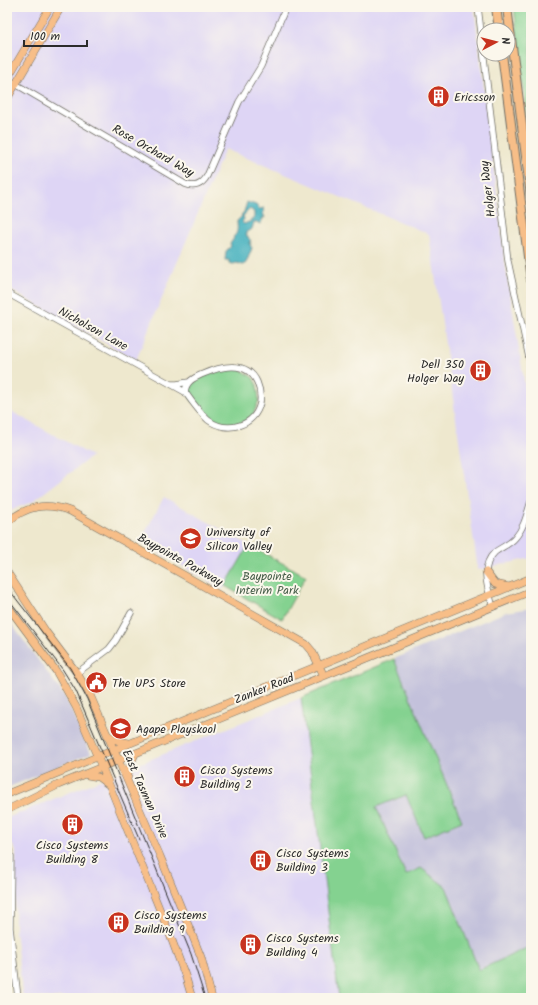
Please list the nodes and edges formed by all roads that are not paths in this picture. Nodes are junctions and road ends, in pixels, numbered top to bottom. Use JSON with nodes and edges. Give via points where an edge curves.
{"nodes":[{"id":1,"x":50,"y":7,"type":"edge"},
{"id":2,"x":61,"y":7,"type":"edge"},
{"id":3,"x":286,"y":7,"type":"edge"},
{"id":4,"x":478,"y":7,"type":"edge"},
{"id":5,"x":496,"y":7,"type":"edge"},
{"id":6,"x":507,"y":7,"type":"edge"},
{"id":7,"x":498,"y":22,"type":"edge"},
{"id":8,"x":503,"y":62,"type":"edge"},
{"id":9,"x":7,"y":79,"type":"edge"},
{"id":10,"x":16,"y":84,"type":"junction"},
{"id":11,"x":7,"y":100,"type":"edge"},
{"id":12,"x":531,"y":196,"type":"edge"},
{"id":13,"x":531,"y":280,"type":"edge"},
{"id":14,"x":7,"y":293,"type":"edge"},
{"id":15,"x":531,"y":368,"type":"edge"},
{"id":16,"x":189,"y":382,"type":"junction"},
{"id":17,"x":168,"y":384,"type":"junction"},
{"id":18,"x":185,"y":392,"type":"junction"},
{"id":19,"x":531,"y":501,"type":"edge"},
{"id":20,"x":7,"y":522,"type":"edge"},
{"id":21,"x":7,"y":572,"type":"edge"},
{"id":22,"x":486,"y":572,"type":"junction"},
{"id":23,"x":531,"y":578,"type":"edge"},
{"id":24,"x":509,"y":588,"type":"junction"},
{"id":25,"x":531,"y":592,"type":"edge"},
{"id":26,"x":490,"y":595,"type":"junction"},
{"id":27,"x":7,"y":605,"type":"edge"},
{"id":28,"x":493,"y":607,"type":"junction"},
{"id":29,"x":131,"y":613,"type":"dead end"},
{"id":30,"x":319,"y":666,"type":"junction"},
{"id":31,"x":77,"y":673,"type":"junction"},
{"id":32,"x":324,"y":676,"type":"junction"},
{"id":33,"x":109,"y":736,"type":"junction"},
{"id":34,"x":91,"y":741,"type":"junction"},
{"id":35,"x":130,"y":744,"type":"junction"},
{"id":36,"x":114,"y":750,"type":"junction"},
{"id":37,"x":135,"y":754,"type":"junction"},
{"id":38,"x":98,"y":756,"type":"junction"},
{"id":39,"x":118,"y":761,"type":"junction"},
{"id":40,"x":83,"y":762,"type":"junction"},
{"id":41,"x":102,"y":768,"type":"junction"},
{"id":42,"x":86,"y":775,"type":"junction"},
{"id":43,"x":127,"y":780,"type":"junction"},
{"id":44,"x":110,"y":786,"type":"junction"},
{"id":45,"x":7,"y":794,"type":"edge"},
{"id":46,"x":7,"y":810,"type":"edge"},
{"id":47,"x":7,"y":845,"type":"edge"},
{"id":48,"x":18,"y":998,"type":"edge"},
{"id":49,"x":192,"y":998,"type":"edge"},
{"id":50,"x":212,"y":998,"type":"edge"}],
"edges":[{"from":1,"to":9,"type":"main road"},
{"from":2,"to":10,"type":"main road"},
{"from":3,"to":10,"type":"street","name":"Rose Orchard Way","via":[[257,74],[239,102],[208,176],[198,186],[184,184]]},
{"from":4,"to":15,"type":"street","name":"Holger Way","via":[[509,267]]},
{"from":5,"to":7,"type":"highway"},
{"from":6,"to":12,"type":"highway"},
{"from":8,"to":13,"type":"highway"},
{"from":9,"to":10,"type":"street","name":"Rose Orchard Way"},
{"from":10,"to":11,"type":"main road"},
{"from":14,"to":17,"type":"street","name":"Nicholson Lane"},
{"from":16,"to":17,"type":"street","name":"Nicholson Lane"},
{"from":16,"to":18,"type":"street"},
{"from":16,"to":18,"type":"street","name":"Nicholson Lane","via":[[225,367],[239,368],[254,377],[258,384],[259,407],[253,418],[245,424],[224,426],[210,421]]},
{"from":17,"to":18,"type":"street","name":"Nicholson Lane"},
{"from":19,"to":22,"type":"street","via":[[520,532],[491,557]]},
{"from":20,"to":30,"type":"main road","name":"Baypointe Parkway","via":[[35,507],[53,506],[70,510],[306,644]]},
{"from":21,"to":31,"type":"main road","name":"East Tasman Drive","via":[[46,632]]},
{"from":22,"to":24,"type":"main road","via":[[495,584]]},
{"from":22,"to":26,"type":"street"},
{"from":23,"to":24,"type":"main road","name":"Zanker Road"},
{"from":24,"to":26,"type":"main road","name":"Zanker Road"},
{"from":25,"to":28,"type":"main road","name":"Zanker Road"},
{"from":26,"to":28,"type":"street"},
{"from":26,"to":30,"type":"main road","name":"Zanker Road"},
{"from":27,"to":34,"type":"main road","via":[[56,671],[76,706]]},
{"from":28,"to":32,"type":"main road","name":"Zanker Road"},
{"from":29,"to":31,"type":"street","via":[[109,649]]},
{"from":30,"to":32,"type":"main road","name":"Baypointe Parkway"},
{"from":30,"to":35,"type":"main road","name":"Zanker Road"},
{"from":31,"to":33,"type":"main road","name":"East Tasman Drive"},
{"from":32,"to":37,"type":"main road","name":"Zanker Road"},
{"from":33,"to":35,"type":"main road"},
{"from":33,"to":36,"type":"main road","name":"East Tasman Drive"},
{"from":34,"to":38,"type":"main road"},
{"from":34,"to":40,"type":"main road","via":[[89,753]]},
{"from":35,"to":36,"type":"main road","name":"Zanker Road"},
{"from":36,"to":38,"type":"main road","name":"Zanker Road"},
{"from":36,"to":39,"type":"main road","name":"East Tasman Drive"},
{"from":37,"to":39,"type":"main road","name":"Zanker Road"},
{"from":37,"to":43,"type":"main road"},
{"from":38,"to":40,"type":"main road","name":"Zanker Road"},
{"from":38,"to":41,"type":"main road"},
{"from":39,"to":41,"type":"main road","name":"Zanker Road"},
{"from":39,"to":43,"type":"main road","name":"East Tasman Drive"},
{"from":40,"to":45,"type":"main road","name":"Zanker Road"},
{"from":41,"to":42,"type":"main road","name":"Zanker Road"},
{"from":41,"to":44,"type":"main road"},
{"from":42,"to":44,"type":"main road","via":[[98,777]]},
{"from":42,"to":46,"type":"main road","name":"Zanker Road"},
{"from":43,"to":50,"type":"main road","name":"East Tasman Drive","via":[[194,938]]},
{"from":44,"to":49,"type":"main road","via":[[176,951]]},
{"from":47,"to":48,"type":"street","via":[[11,856],[10,928]]}]}
